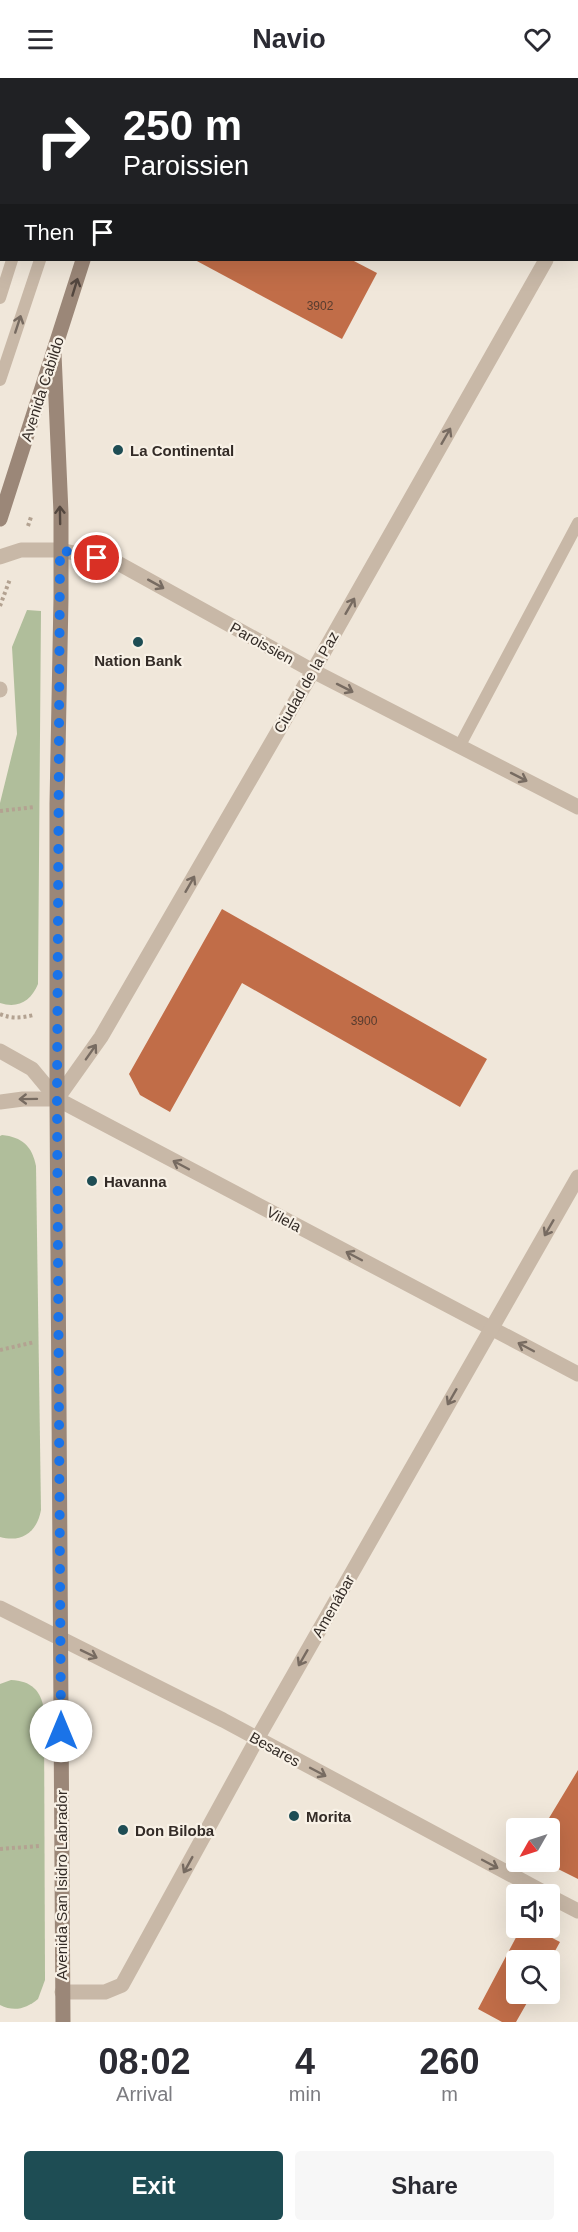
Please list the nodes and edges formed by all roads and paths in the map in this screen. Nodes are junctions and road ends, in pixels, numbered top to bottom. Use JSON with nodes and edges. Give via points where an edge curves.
{"nodes":[{"id":1,"x":12,"y":261,"type":"edge"},
{"id":2,"x":40,"y":261,"type":"edge"},
{"id":3,"x":83,"y":261,"type":"edge"},
{"id":4,"x":545,"y":261,"type":"edge"},
{"id":5,"x":0,"y":298,"type":"edge"},
{"id":6,"x":54,"y":354,"type":"junction"},
{"id":7,"x":0,"y":380,"type":"edge"},
{"id":8,"x":2,"y":513,"type":"edge"},
{"id":9,"x":61,"y":513,"type":"junction"},
{"id":10,"x":578,"y":523,"type":"edge"},
{"id":11,"x":60,"y":550,"type":"junction"},
{"id":12,"x":0,"y":557,"type":"edge"},
{"id":13,"x":313,"y":671,"type":"junction"},
{"id":14,"x":459,"y":747,"type":"junction"},
{"id":15,"x":57,"y":804,"type":"junction"},
{"id":16,"x":578,"y":807,"type":"edge"},
{"id":17,"x":0,"y":811,"type":"edge"},
{"id":18,"x":0,"y":1051,"type":"edge"},
{"id":19,"x":57,"y":1099,"type":"junction"},
{"id":20,"x":0,"y":1102,"type":"edge"},
{"id":21,"x":578,"y":1177,"type":"edge"},
{"id":22,"x":492,"y":1329,"type":"junction"},
{"id":23,"x":59,"y":1336,"type":"junction"},
{"id":24,"x":0,"y":1350,"type":"edge"},
{"id":25,"x":578,"y":1374,"type":"edge"},
{"id":26,"x":0,"y":1608,"type":"edge"},
{"id":27,"x":61,"y":1640,"type":"junction"},
{"id":28,"x":257,"y":1739,"type":"junction"},
{"id":29,"x":61,"y":1844,"type":"junction"},
{"id":30,"x":0,"y":1849,"type":"edge"},
{"id":31,"x":527,"y":1884,"type":"edge"},
{"id":32,"x":560,"y":1901,"type":"edge"},
{"id":33,"x":578,"y":1911,"type":"edge"},
{"id":34,"x":62,"y":1992,"type":"junction"},
{"id":35,"x":63,"y":2022,"type":"edge"}],
"edges":[{"from":1,"to":5,"type":"lane"},
{"from":7,"to":2,"type":"lane","one_way":true},
{"from":6,"to":3,"type":"street","name":"Avenida Cabildo","one_way":true},
{"from":13,"to":4,"type":"street","name":"Ciudad de la Paz","one_way":true},
{"from":6,"to":8,"type":"street","name":"Avenida Cabildo"},
{"from":6,"to":9,"type":"street","name":"Avenida San Isidro Labrador"},
{"from":8,"to":9,"type":"path","via":[[31,517]]},
{"from":11,"to":9,"type":"street","name":"Avenida San Isidro Labrador","one_way":true},
{"from":10,"to":14,"type":"lane"},
{"from":11,"to":12,"type":"street","name":"Paroissien","via":[[21,550]]},
{"from":11,"to":13,"type":"street","name":"Paroissien","one_way":true,"via":[[116,562]]},
{"from":11,"to":15,"type":"street","name":"Avenida San Isidro Labrador"},
{"from":13,"to":14,"type":"street","name":"Paroissien","one_way":true},
{"from":19,"to":13,"type":"street","name":"Ciudad de la Paz","one_way":true,"via":[[101,1037]]},
{"from":14,"to":16,"type":"street","name":"Paroissien","one_way":true},
{"from":15,"to":17,"type":"path"},
{"from":15,"to":19,"type":"street","name":"Avenida San Isidro Labrador"},
{"from":18,"to":19,"type":"street","name":"Vilela","via":[[32,1069]]},
{"from":19,"to":20,"type":"street","one_way":true},
{"from":22,"to":19,"type":"street","name":"Vilela","one_way":true},
{"from":19,"to":23,"type":"street","name":"Avenida San Isidro Labrador"},
{"from":21,"to":22,"type":"street","name":"Amenábar","one_way":true},
{"from":25,"to":22,"type":"street","name":"Vilela","one_way":true},
{"from":22,"to":28,"type":"street","name":"Amenábar","one_way":true},
{"from":23,"to":24,"type":"path"},
{"from":23,"to":27,"type":"street","name":"Avenida San Isidro Labrador"},
{"from":26,"to":27,"type":"street","name":"Besares"},
{"from":27,"to":28,"type":"street","name":"Besares","one_way":true},
{"from":27,"to":29,"type":"street","name":"Avenida San Isidro Labrador"},
{"from":28,"to":31,"type":"street","name":"Besares","one_way":true},
{"from":28,"to":34,"type":"street","name":"Amenábar","one_way":true,"via":[[122,1985],[105,1992]]},
{"from":29,"to":30,"type":"path"},
{"from":29,"to":34,"type":"street","name":"Avenida San Isidro Labrador"},
{"from":32,"to":33,"type":"street","name":"Besares"},
{"from":34,"to":35,"type":"street","name":"Avenida San Isidro Labrador"}]}
